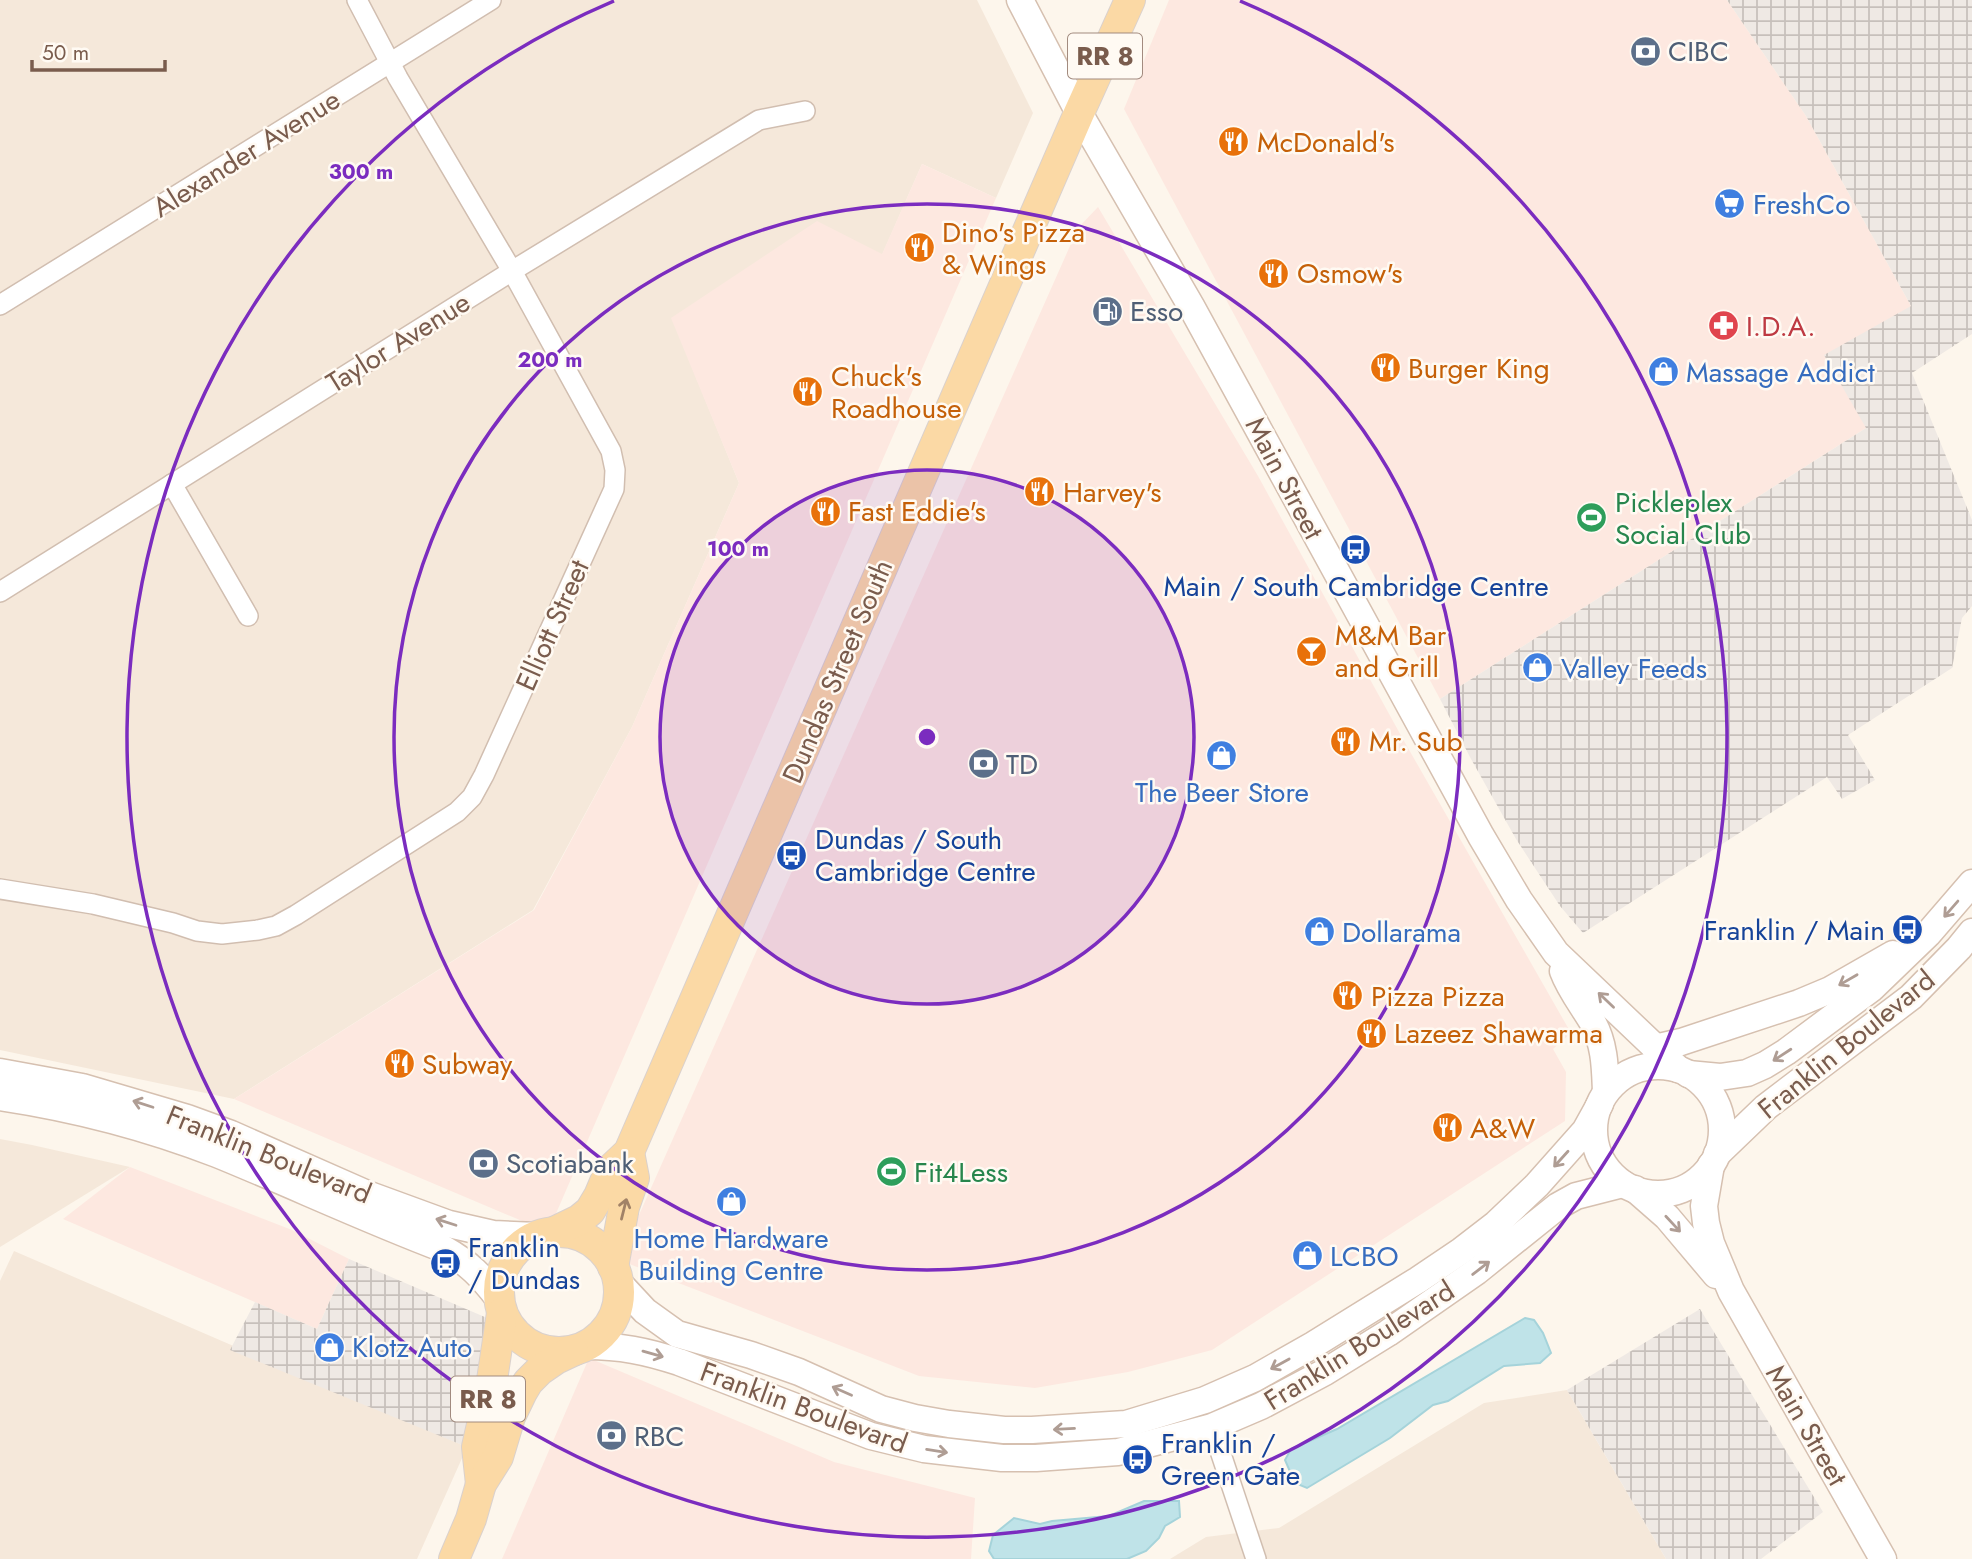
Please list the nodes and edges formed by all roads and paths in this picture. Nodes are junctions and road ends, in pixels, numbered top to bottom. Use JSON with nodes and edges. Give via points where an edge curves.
{"nodes":[{"id":1,"x":357,"y":0,"type":"edge"},
{"id":2,"x":491,"y":0,"type":"edge"},
{"id":3,"x":1020,"y":0,"type":"edge"},
{"id":4,"x":1130,"y":0,"type":"edge"},
{"id":5,"x":391,"y":62,"type":"junction"},
{"id":6,"x":805,"y":111,"type":"dead end"},
{"id":7,"x":1079,"y":113,"type":"junction"},
{"id":8,"x":512,"y":271,"type":"junction"},
{"id":9,"x":0,"y":305,"type":"edge"},
{"id":10,"x":172,"y":484,"type":"junction"},
{"id":11,"x":0,"y":593,"type":"edge"},
{"id":12,"x":248,"y":616,"type":"dead end"},
{"id":13,"x":1972,"y":883,"type":"edge"},
{"id":14,"x":0,"y":889,"type":"edge"},
{"id":15,"x":1972,"y":932,"type":"edge"},
{"id":16,"x":1928,"y":934,"type":"junction"},
{"id":17,"x":1556,"y":953,"type":"junction"},
{"id":18,"x":1655,"y":1048,"type":"junction"},
{"id":19,"x":1683,"y":1071,"type":"junction"},
{"id":20,"x":0,"y":1072,"type":"edge"},
{"id":21,"x":0,"y":1097,"type":"edge"},
{"id":22,"x":1603,"y":1098,"type":"junction"},
{"id":23,"x":629,"y":1152,"type":"junction"},
{"id":24,"x":1714,"y":1160,"type":"junction"},
{"id":25,"x":1629,"y":1187,"type":"junction"},
{"id":26,"x":545,"y":1234,"type":"junction"},
{"id":27,"x":616,"y":1275,"type":"junction"},
{"id":28,"x":1731,"y":1291,"type":"junction"},
{"id":29,"x":501,"y":1306,"type":"junction"},
{"id":30,"x":580,"y":1349,"type":"junction"},
{"id":31,"x":1212,"y":1427,"type":"junction"},
{"id":32,"x":481,"y":1484,"type":"junction"},
{"id":33,"x":454,"y":1559,"type":"edge"},
{"id":34,"x":1256,"y":1559,"type":"edge"},
{"id":35,"x":1883,"y":1559,"type":"edge"}],
"edges":[{"from":1,"to":5,"type":"street","name":"Elliott Street"},
{"from":2,"to":5,"type":"street","name":"Alexander Avenue"},
{"from":3,"to":7,"type":"main road","name":"Main Street"},
{"from":4,"to":7,"type":"main road","number":"RR 8"},
{"from":5,"to":8,"type":"street","name":"Elliott Street"},
{"from":5,"to":9,"type":"street","name":"Alexander Avenue"},
{"from":6,"to":8,"type":"street","name":"Taylor Avenue","via":[[759,120]]},
{"from":7,"to":17,"type":"main road","name":"Main Street","via":[[1191,306],[1481,836]]},
{"from":7,"to":23,"type":"main road","name":"Dundas Street South","number":"RR 8"},
{"from":8,"to":10,"type":"street","name":"Taylor Avenue"},
{"from":8,"to":14,"type":"street","name":"Elliott Street","via":[[611,451],[614,489],[471,797],[457,812],[296,915],[258,930],[197,931],[93,904]]},
{"from":10,"to":11,"type":"street","name":"Taylor Avenue"},
{"from":10,"to":12,"type":"street"},
{"from":13,"to":16,"type":"main road","name":"Franklin Boulevard","one_way":true},
{"from":15,"to":24,"type":"main road","name":"Franklin Boulevard","via":[[1911,997],[1766,1107]]},
{"from":16,"to":18,"type":"main road","one_way":true,"via":[[1820,994]]},
{"from":16,"to":19,"type":"main road","name":"Franklin Boulevard","one_way":true,"via":[[1872,988],[1765,1065],[1720,1077]]},
{"from":18,"to":17,"type":"main road","name":"Main Street","one_way":true},
{"from":17,"to":22,"type":"main road","name":"Main Street","via":[[1601,1043]]},
{"from":18,"to":19,"type":"main road","name":"Main Street"},
{"from":19,"to":22,"type":"main road","via":[[1641,1068],[1624,1076]]},
{"from":19,"to":24,"type":"main road","via":[[1707,1089],[1719,1110],[1721,1142]]},
{"from":26,"to":20,"type":"main road","name":"Franklin Boulevard","one_way":true,"via":[[493,1234],[449,1224],[187,1118],[82,1087]]},
{"from":21,"to":29,"type":"main road","name":"Franklin Boulevard","via":[[135,1126],[216,1154],[444,1249],[481,1276]]},
{"from":22,"to":25,"type":"main road","via":[[1595,1139],[1610,1172]]},
{"from":22,"to":27,"type":"main road","name":"Franklin Boulevard","one_way":true,"via":[[1585,1131],[1537,1185],[1461,1251],[1255,1378],[1205,1400],[1126,1424],[1004,1430],[881,1409],[799,1372],[677,1334],[645,1311]]},
{"from":23,"to":26,"type":"main road","name":"Dundas Street South","number":"RR 8","via":[[610,1170],[590,1211]]},
{"from":27,"to":23,"type":"main road","name":"Dundas Street South","number":"RR 8","one_way":true,"via":[[624,1207],[634,1178]]},
{"from":24,"to":25,"type":"main road","via":[[1686,1188],[1651,1194]]},
{"from":24,"to":28,"type":"main road","name":"Main Street","via":[[1704,1206],[1706,1223]]},
{"from":25,"to":28,"type":"main road","name":"Main Street","one_way":true,"via":[[1667,1217]]},
{"from":31,"to":25,"type":"main road","name":"Franklin Boulevard","one_way":true,"via":[[1325,1372],[1388,1333],[1477,1271],[1558,1206],[1576,1196]]},
{"from":26,"to":27,"type":"main road","via":[[574,1235],[594,1244],[606,1254]]},
{"from":26,"to":29,"type":"main road","via":[[518,1249],[504,1268],[499,1284]]},
{"from":27,"to":30,"type":"main road","via":[[619,1294],[612,1320]]},
{"from":28,"to":35,"type":"main road","name":"Main Street"},
{"from":29,"to":30,"type":"main road","via":[[516,1335],[526,1343],[549,1352]]},
{"from":29,"to":32,"type":"main road","number":"RR 8","via":[[492,1380],[477,1447]]},
{"from":30,"to":31,"type":"main road","name":"Franklin Boulevard","one_way":true,"via":[[629,1348],[650,1353],[870,1436],[954,1454],[1080,1456],[1118,1452]]},
{"from":30,"to":32,"type":"main road","number":"RR 8","via":[[555,1359],[528,1382],[510,1417],[498,1457]]},
{"from":31,"to":34,"type":"street"},
{"from":32,"to":33,"type":"main road","number":"RR 8"}]}
